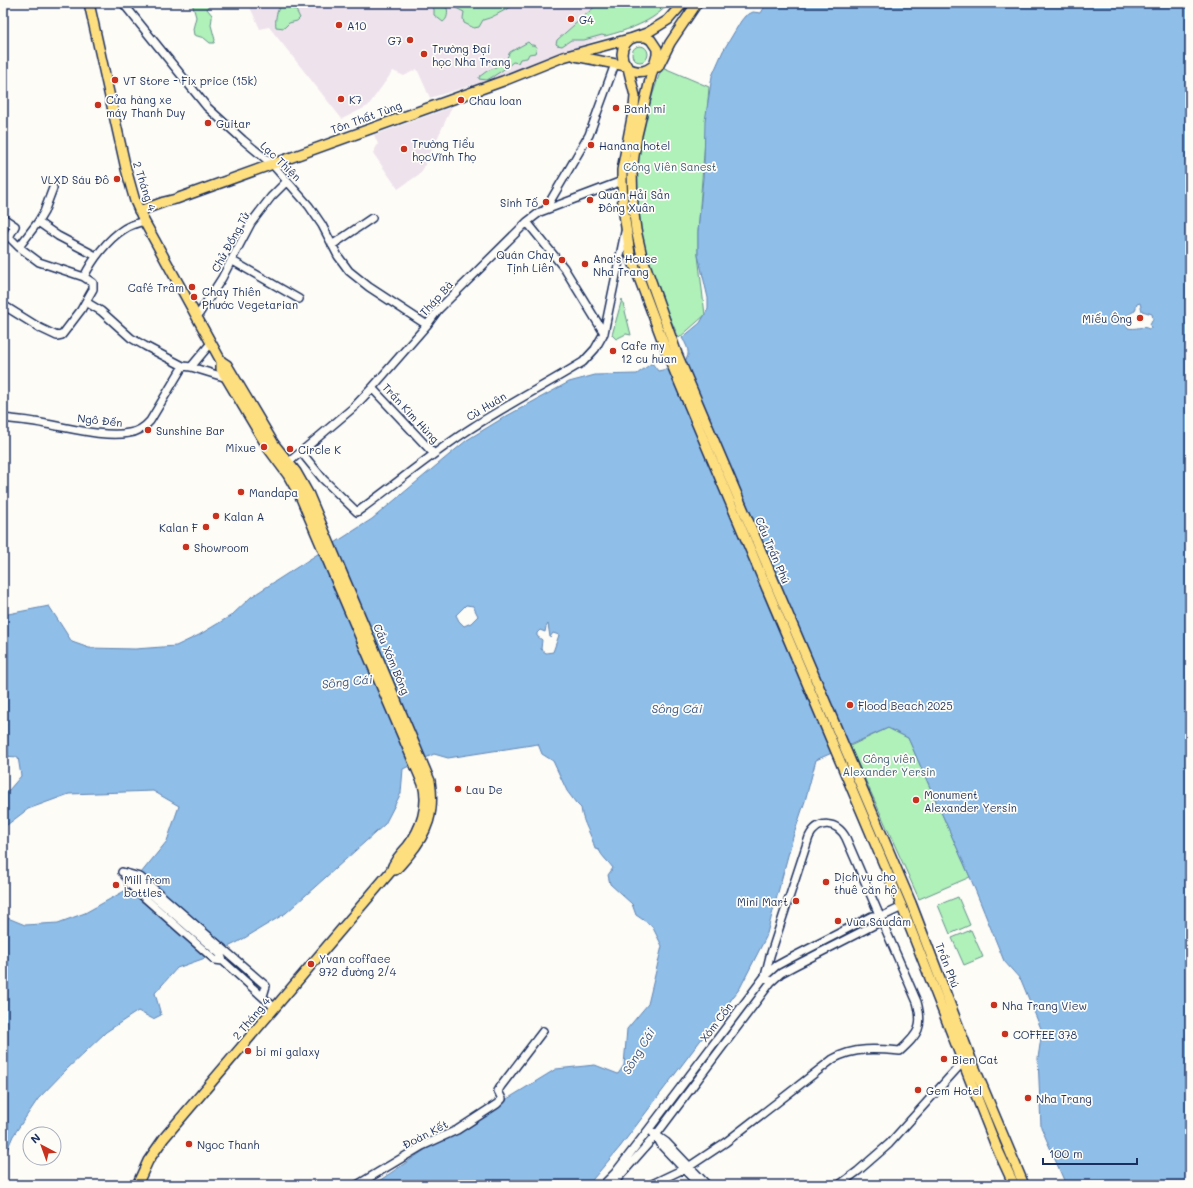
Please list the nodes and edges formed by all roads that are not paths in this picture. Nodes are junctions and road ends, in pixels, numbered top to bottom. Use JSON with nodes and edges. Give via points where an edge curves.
{"nodes":[{"id":1,"x":89,"y":3,"type":"edge"},
{"id":2,"x":123,"y":3,"type":"edge"},
{"id":3,"x":683,"y":3,"type":"edge"},
{"id":4,"x":696,"y":3,"type":"edge"},
{"id":5,"x":633,"y":38,"type":"junction"},
{"id":6,"x":563,"y":57,"type":"junction"},
{"id":7,"x":656,"y":59,"type":"junction"},
{"id":8,"x":615,"y":64,"type":"junction"},
{"id":9,"x":627,"y":67,"type":"junction"},
{"id":10,"x":642,"y":114,"type":"junction"},
{"id":11,"x":272,"y":164,"type":"junction"},
{"id":12,"x":287,"y":181,"type":"junction"},
{"id":13,"x":622,"y":181,"type":"junction"},
{"id":14,"x":53,"y":188,"type":"dead end"},
{"id":15,"x":545,"y":210,"type":"junction"},
{"id":16,"x":141,"y":216,"type":"junction"},
{"id":17,"x":3,"y":218,"type":"edge"},
{"id":18,"x":372,"y":218,"type":"dead end"},
{"id":19,"x":38,"y":222,"type":"junction"},
{"id":20,"x":527,"y":222,"type":"junction"},
{"id":21,"x":626,"y":230,"type":"junction"},
{"id":22,"x":332,"y":245,"type":"junction"},
{"id":23,"x":19,"y":247,"type":"junction"},
{"id":24,"x":96,"y":256,"type":"junction"},
{"id":25,"x":231,"y":260,"type":"junction"},
{"id":26,"x":632,"y":260,"type":"junction"},
{"id":27,"x":619,"y":263,"type":"junction"},
{"id":28,"x":84,"y":277,"type":"junction"},
{"id":29,"x":299,"y":299,"type":"dead end"},
{"id":30,"x":86,"y":302,"type":"junction"},
{"id":31,"x":3,"y":305,"type":"edge"},
{"id":32,"x":197,"y":317,"type":"junction"},
{"id":33,"x":427,"y":324,"type":"junction"},
{"id":34,"x":604,"y":332,"type":"junction"},
{"id":35,"x":212,"y":343,"type":"junction"},
{"id":36,"x":673,"y":356,"type":"junction"},
{"id":37,"x":221,"y":361,"type":"junction"},
{"id":38,"x":187,"y":366,"type":"junction"},
{"id":39,"x":227,"y":378,"type":"junction"},
{"id":40,"x":372,"y":388,"type":"junction"},
{"id":41,"x":3,"y":418,"type":"edge"},
{"id":42,"x":302,"y":453,"type":"junction"},
{"id":43,"x":433,"y":453,"type":"junction"},
{"id":44,"x":289,"y":462,"type":"junction"},
{"id":45,"x":305,"y":496,"type":"junction"},
{"id":46,"x":843,"y":757,"type":"junction"},
{"id":47,"x":420,"y":834,"type":"joint"},
{"id":48,"x":911,"y":903,"type":"junction"},
{"id":49,"x":902,"y":907,"type":"junction"},
{"id":50,"x":881,"y":917,"type":"junction"},
{"id":51,"x":765,"y":976,"type":"junction"},
{"id":52,"x":771,"y":982,"type":"junction"},
{"id":53,"x":263,"y":996,"type":"junction"},
{"id":54,"x":275,"y":1008,"type":"junction"},
{"id":55,"x":543,"y":1031,"type":"dead end"},
{"id":56,"x":967,"y":1060,"type":"junction"},
{"id":57,"x":649,"y":1129,"type":"junction"},
{"id":58,"x":656,"y":1135,"type":"junction"},
{"id":59,"x":1001,"y":1144,"type":"junction"},
{"id":60,"x":687,"y":1168,"type":"junction"},
{"id":61,"x":137,"y":1185,"type":"edge"},
{"id":62,"x":357,"y":1185,"type":"edge"},
{"id":63,"x":603,"y":1185,"type":"edge"},
{"id":64,"x":612,"y":1185,"type":"edge"},
{"id":65,"x":650,"y":1185,"type":"edge"},
{"id":66,"x":699,"y":1185,"type":"edge"},
{"id":67,"x":707,"y":1185,"type":"edge"},
{"id":68,"x":839,"y":1185,"type":"edge"},
{"id":69,"x":1014,"y":1185,"type":"edge"},
{"id":70,"x":1024,"y":1185,"type":"edge"}],
"edges":[{"from":1,"to":16,"type":"main road","name":"2 Tháng 4","via":[[126,169]]},
{"from":2,"to":11,"type":"street","name":"Lạc Thiện","via":[[208,107],[242,140]]},
{"from":3,"to":5,"type":"main road","name":"Tôn Thất Tùng","via":[[668,20]]},
{"from":4,"to":7,"type":"main road"},
{"from":4,"to":10,"type":"main road","via":[[660,62]]},
{"from":5,"to":6,"type":"main road","name":"Tôn Thất Tùng"},
{"from":5,"to":7,"type":"main road","via":[[641,36],[651,40],[657,49]]},
{"from":5,"to":9,"type":"main road","via":[[623,48],[623,60]]},
{"from":6,"to":8,"type":"main road","name":"Tôn Thất Tùng","via":[[582,56]]},
{"from":6,"to":11,"type":"main road","name":"Tôn Thất Tùng"},
{"from":7,"to":9,"type":"main road","via":[[642,72]]},
{"from":7,"to":10,"type":"main road"},
{"from":8,"to":9,"type":"main road","name":"Tôn Thất Tùng"},
{"from":8,"to":15,"type":"street","via":[[589,135]]},
{"from":9,"to":13,"type":"main road","via":[[634,107]]},
{"from":10,"to":36,"type":"main road","via":[[632,170],[636,230]]},
{"from":11,"to":12,"type":"street","name":"Lạc Thiện"},
{"from":11,"to":16,"type":"main road","name":"Tôn Thất Tùng","via":[[164,202]]},
{"from":12,"to":22,"type":"street","name":"Lạc Thiện","via":[[315,214]]},
{"from":12,"to":25,"type":"street","name":"Chử Đồng Tử","via":[[251,223]]},
{"from":13,"to":15,"type":"street","name":"Tháp Bà"},
{"from":13,"to":21,"type":"main road"},
{"from":14,"to":19,"type":"street"},
{"from":15,"to":20,"type":"street","name":"Tháp Bà"},
{"from":16,"to":24,"type":"street"},
{"from":16,"to":32,"type":"main road","name":"2 Tháng 4"},
{"from":17,"to":23,"type":"street","via":[[15,226],[9,237]]},
{"from":18,"to":22,"type":"street"},
{"from":19,"to":23,"type":"street"},
{"from":19,"to":24,"type":"street"},
{"from":20,"to":33,"type":"street","name":"Tháp Bà"},
{"from":20,"to":34,"type":"street","via":[[564,268]]},
{"from":21,"to":26,"type":"main road"},
{"from":21,"to":27,"type":"street","name":"Cù Huân"},
{"from":22,"to":33,"type":"street","name":"Lạc Thiện","via":[[355,277]]},
{"from":23,"to":28,"type":"street","via":[[39,262]]},
{"from":24,"to":28,"type":"street"},
{"from":25,"to":29,"type":"street"},
{"from":25,"to":32,"type":"street","name":"Chử Đồng Tử"},
{"from":26,"to":27,"type":"street","via":[[624,256]]},
{"from":26,"to":36,"type":"main road"},
{"from":27,"to":34,"type":"street","name":"Cù Huân"},
{"from":28,"to":30,"type":"street","via":[[93,283],[93,289]]},
{"from":30,"to":31,"type":"street","via":[[62,335],[58,336]]},
{"from":30,"to":38,"type":"street","via":[[101,311],[131,338]]},
{"from":32,"to":35,"type":"main road","name":"2 Tháng 4"},
{"from":33,"to":40,"type":"street","name":"Tháp Bà"},
{"from":34,"to":43,"type":"street","name":"Cù Huân","via":[[584,362]]},
{"from":35,"to":37,"type":"main road","name":"2 Tháng 4"},
{"from":35,"to":38,"type":"street","name":"Ngô Đến"},
{"from":36,"to":46,"type":"main road","name":"Cầu Trần Phú"},
{"from":37,"to":39,"type":"main road","name":"2 Tháng 4"},
{"from":37,"to":44,"type":"main road","name":"2 Tháng 4","via":[[228,365],[274,444]]},
{"from":38,"to":39,"type":"street"},
{"from":38,"to":41,"type":"street","name":"Ngô Đến","via":[[150,421],[139,431],[128,434],[100,433]]},
{"from":39,"to":45,"type":"main road","name":"2 Tháng 4","via":[[268,448]]},
{"from":40,"to":42,"type":"street","name":"Tháp Bà"},
{"from":40,"to":43,"type":"street","name":"Trần Kim Hùng"},
{"from":42,"to":43,"type":"street","name":"Cù Huân","via":[[323,479],[357,512]]},
{"from":42,"to":44,"type":"street","name":"Tháp Bà"},
{"from":44,"to":45,"type":"main road","name":"2 Tháng 4"},
{"from":45,"to":47,"type":"main road","name":"Cầu Xóm Bóng","via":[[423,784],[424,805]]},
{"from":46,"to":48,"type":"main road","name":"Trần Phú"},
{"from":46,"to":49,"type":"main road","name":"Trần Phú"},
{"from":47,"to":54,"type":"main road","name":"2 Tháng 4","via":[[409,844],[391,871]]},
{"from":48,"to":49,"type":"main road"},
{"from":48,"to":56,"type":"main road","name":"Trần Phú"},
{"from":49,"to":50,"type":"street","name":"Xóm Cồn"},
{"from":49,"to":56,"type":"main road","name":"Trần Phú"},
{"from":50,"to":51,"type":"street","name":"Xóm Cồn","via":[[872,916],[776,966]]},
{"from":50,"to":51,"type":"street","via":[[844,833],[833,825],[827,824],[816,828],[809,837]]},
{"from":50,"to":52,"type":"street","name":"Xóm Cồn","via":[[876,924],[781,973]]},
{"from":50,"to":60,"type":"street","via":[[921,1016],[918,1031],[912,1039],[900,1051],[863,1049],[837,1056],[726,1142]]},
{"from":51,"to":52,"type":"street"},
{"from":51,"to":57,"type":"street","name":"Xóm Cồn"},
{"from":52,"to":58,"type":"street","name":"Xóm Cồn"},
{"from":53,"to":53,"type":"street","via":[[266,986],[140,877],[122,872],[215,960],[223,961]]},
{"from":53,"to":54,"type":"street"},
{"from":54,"to":61,"type":"main road","name":"2 Tháng 4","via":[[164,1138],[148,1161]]},
{"from":55,"to":62,"type":"street","name":"Đoàn Kết","via":[[498,1090],[502,1099],[489,1110]]},
{"from":56,"to":59,"type":"main road","name":"Trần Phú"},
{"from":56,"to":68,"type":"street","via":[[889,1144]]},
{"from":57,"to":58,"type":"street"},
{"from":57,"to":63,"type":"street","name":"Xóm Cồn"},
{"from":58,"to":60,"type":"street","via":[[662,1146]]},
{"from":58,"to":64,"type":"street","name":"Xóm Cồn"},
{"from":59,"to":69,"type":"main road","name":"Trần Phú"},
{"from":59,"to":70,"type":"main road","name":"Trần Phú"},
{"from":60,"to":65,"type":"street"},
{"from":60,"to":66,"type":"street"},
{"from":60,"to":67,"type":"street"}]}
